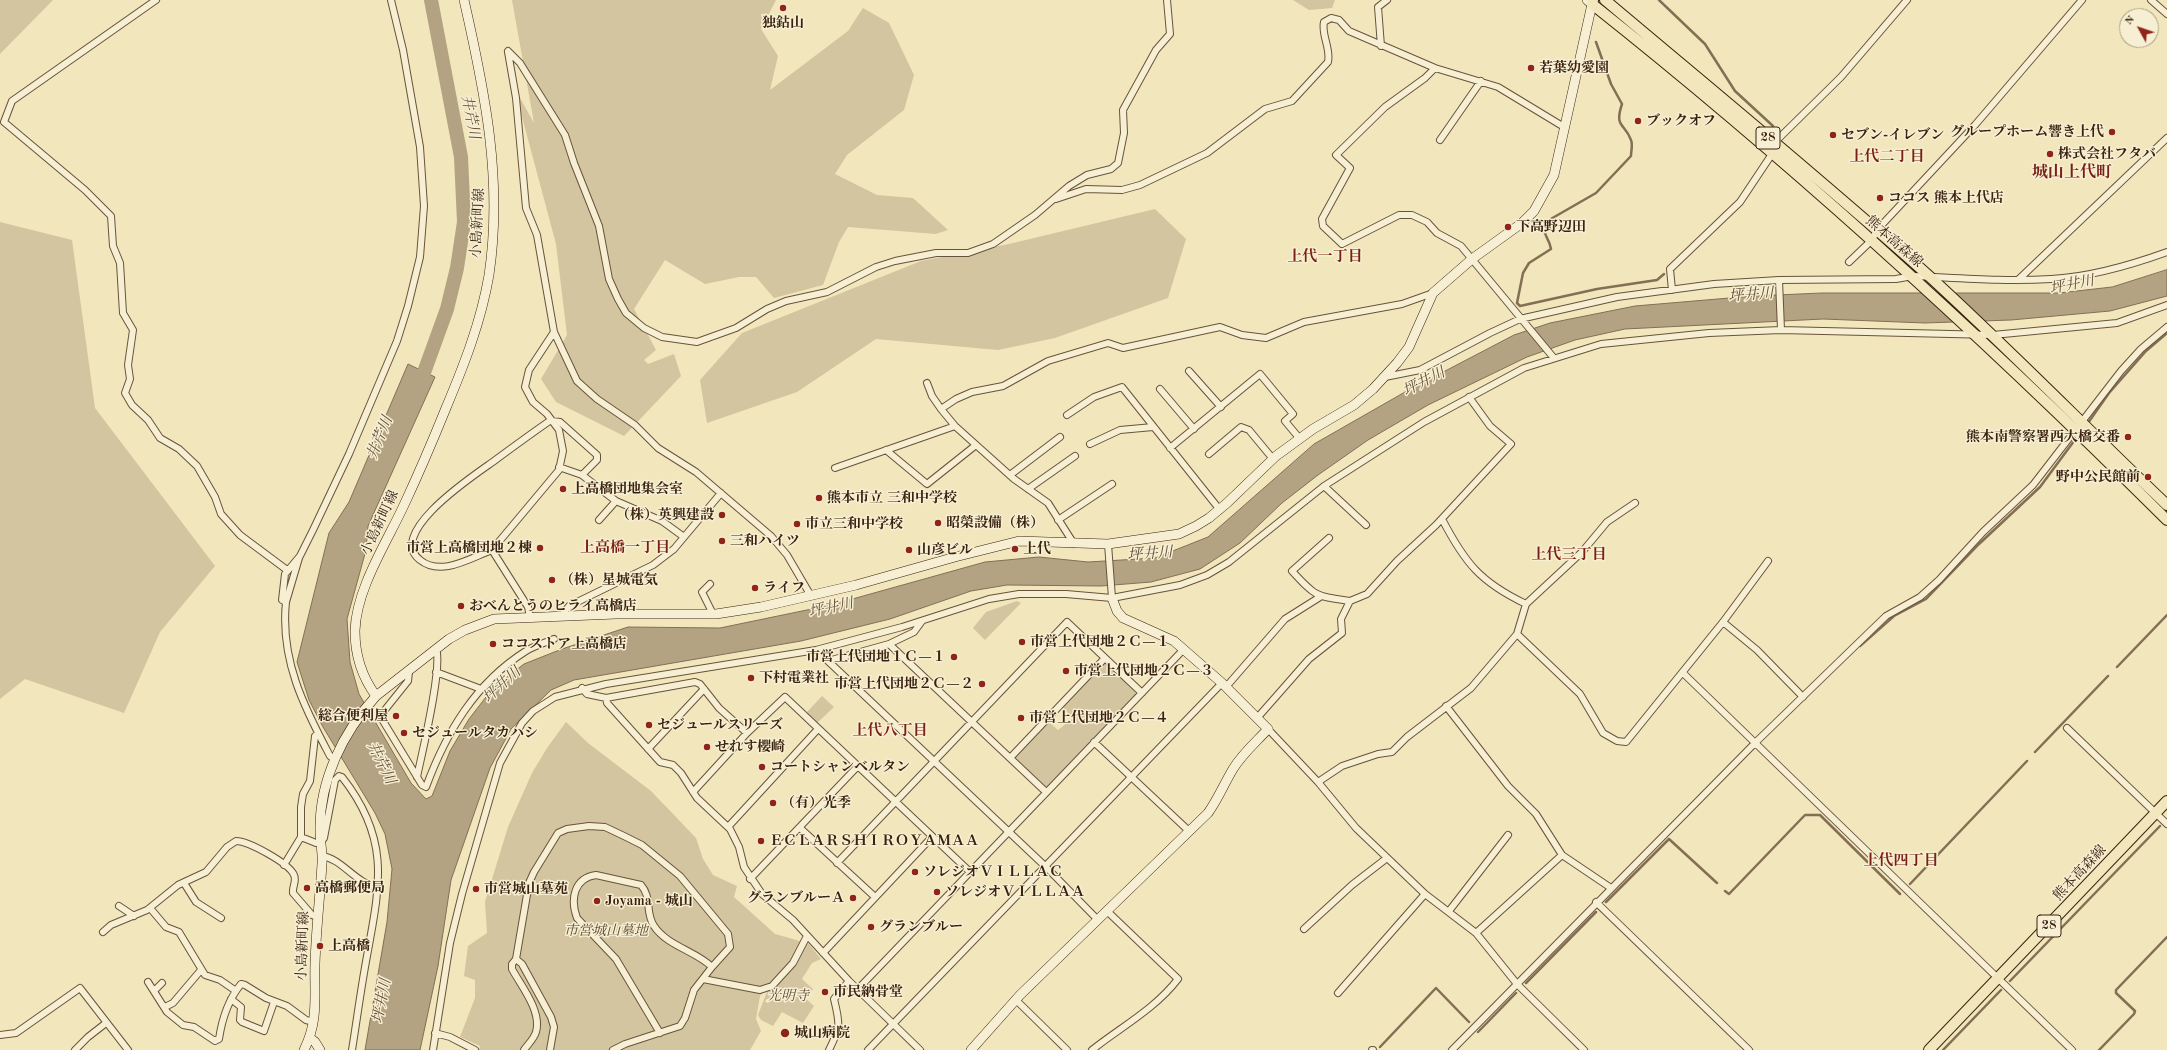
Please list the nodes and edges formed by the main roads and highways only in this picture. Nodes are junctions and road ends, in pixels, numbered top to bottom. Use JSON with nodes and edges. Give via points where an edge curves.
{"nodes":[{"id":1,"x":1605,"y":0,"type":"edge"},
{"id":2,"x":1590,"y":1,"type":"edge"},
{"id":3,"x":2078,"y":426,"type":"junction"},
{"id":4,"x":2167,"y":505,"type":"edge"},
{"id":5,"x":2167,"y":520,"type":"edge"},
{"id":6,"x":2167,"y":801,"type":"edge"},
{"id":7,"x":1929,"y":1050,"type":"edge"}],
"edges":[{"from":1,"to":3,"type":"main road","name":"熊本高森線","number":"28","via":[[1930,277],[1994,335]]},
{"from":2,"to":3,"type":"main road","name":"熊本高森線","number":"28","via":[[1914,276]]},
{"from":3,"to":4,"type":"main road","name":"熊本高森線","number":"28"},
{"from":3,"to":5,"type":"main road","name":"熊本高森線","number":"28"},
{"from":6,"to":7,"type":"main road","name":"熊本高森線","number":"28"}]}
